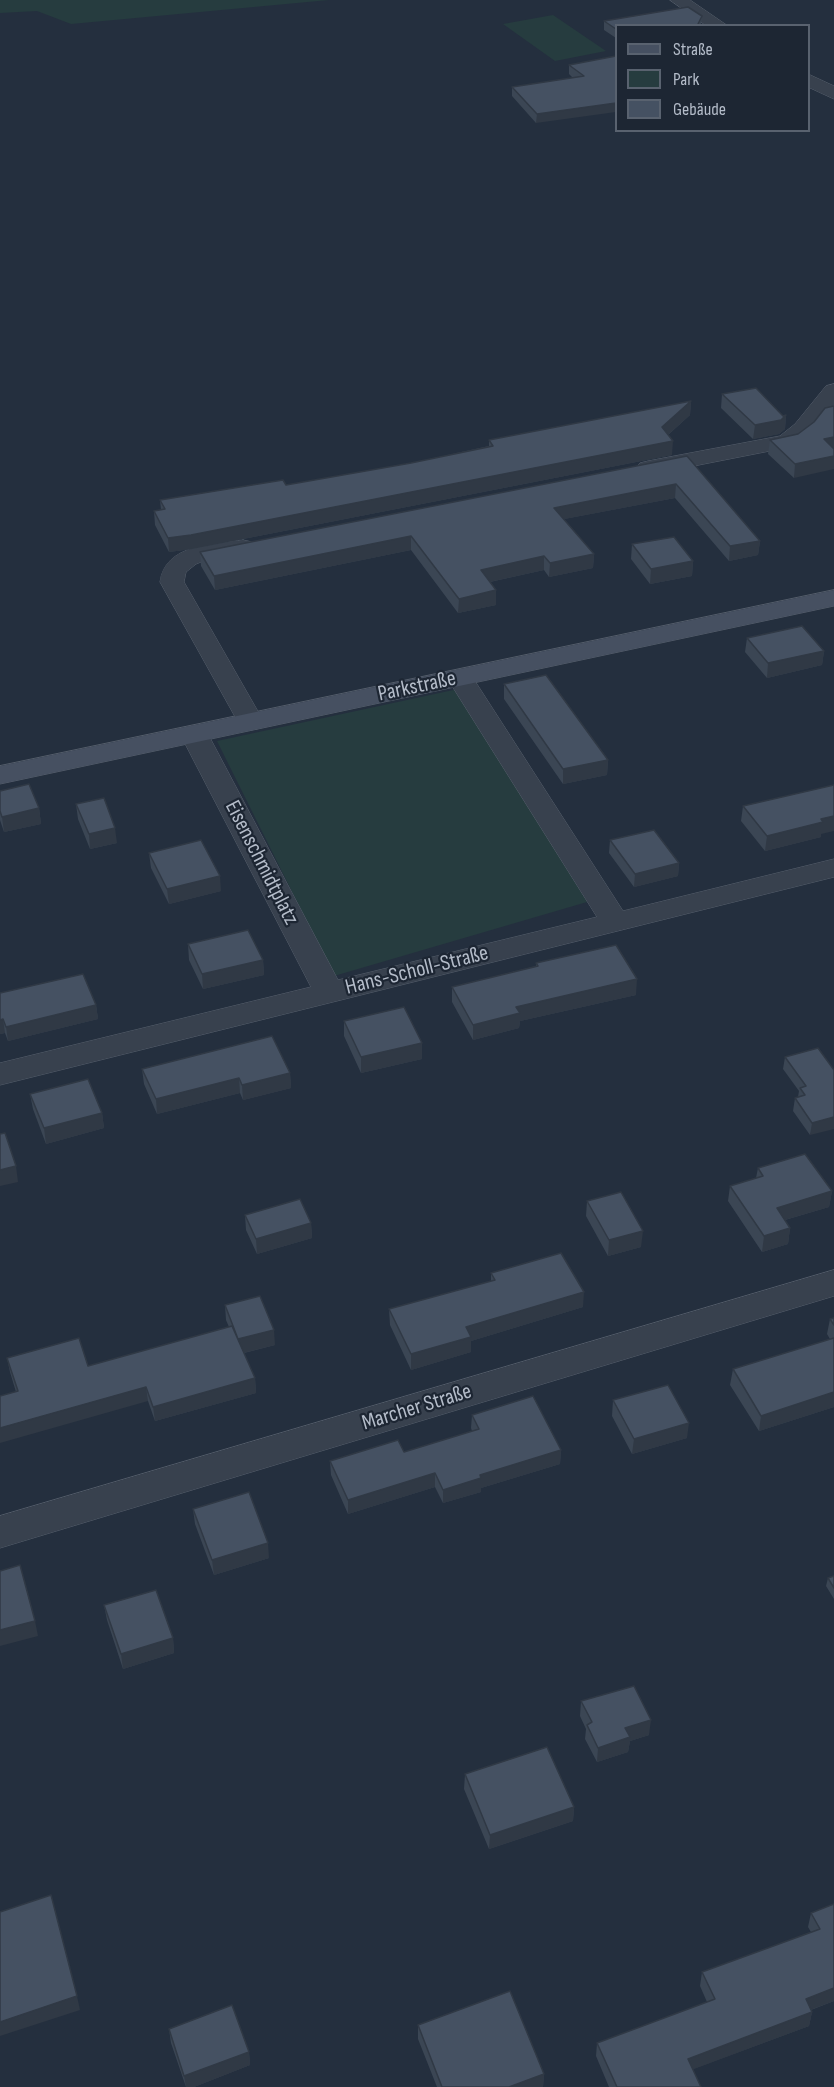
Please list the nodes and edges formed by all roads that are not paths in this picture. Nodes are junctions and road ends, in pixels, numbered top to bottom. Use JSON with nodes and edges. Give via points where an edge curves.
{"nodes":[{"id":1,"x":678,"y":0,"type":"edge"},
{"id":2,"x":717,"y":24,"type":"edge"},
{"id":3,"x":810,"y":80,"type":"edge"},
{"id":4,"x":834,"y":94,"type":"edge"},
{"id":5,"x":834,"y":391,"type":"edge"},
{"id":6,"x":623,"y":473,"type":"edge"},
{"id":7,"x":271,"y":542,"type":"edge"},
{"id":8,"x":834,"y":598,"type":"edge"},
{"id":9,"x":460,"y":678,"type":"junction"},
{"id":10,"x":251,"y":722,"type":"junction"},
{"id":11,"x":194,"y":734,"type":"junction"},
{"id":12,"x":0,"y":775,"type":"edge"},
{"id":13,"x":834,"y":868,"type":"edge"},
{"id":14,"x":615,"y":922,"type":"junction"},
{"id":15,"x":329,"y":993,"type":"junction"},
{"id":16,"x":0,"y":1074,"type":"edge"},
{"id":17,"x":834,"y":1283,"type":"edge"},
{"id":18,"x":0,"y":1532,"type":"edge"}],
"edges":[{"from":1,"to":2,"type":"street"},
{"from":3,"to":4,"type":"street"},
{"from":5,"to":6,"type":"street","via":[[803,429],[787,441]]},
{"from":7,"to":10,"type":"street","via":[[184,560],[171,574]]},
{"from":8,"to":9,"type":"street","name":"Parkstraße"},
{"from":9,"to":10,"type":"street","name":"Parkstraße"},
{"from":9,"to":14,"type":"street"},
{"from":10,"to":11,"type":"street","name":"Parkstraße"},
{"from":11,"to":12,"type":"street","name":"Parkstraße"},
{"from":11,"to":15,"type":"street","name":"Eisenschmidtplatz"},
{"from":13,"to":14,"type":"street","name":"Hans-Scholl-Straße"},
{"from":14,"to":15,"type":"street","name":"Hans-Scholl-Straße"},
{"from":15,"to":16,"type":"street","name":"Hans-Scholl-Straße"},
{"from":17,"to":18,"type":"street","name":"Marcher Straße"}]}
